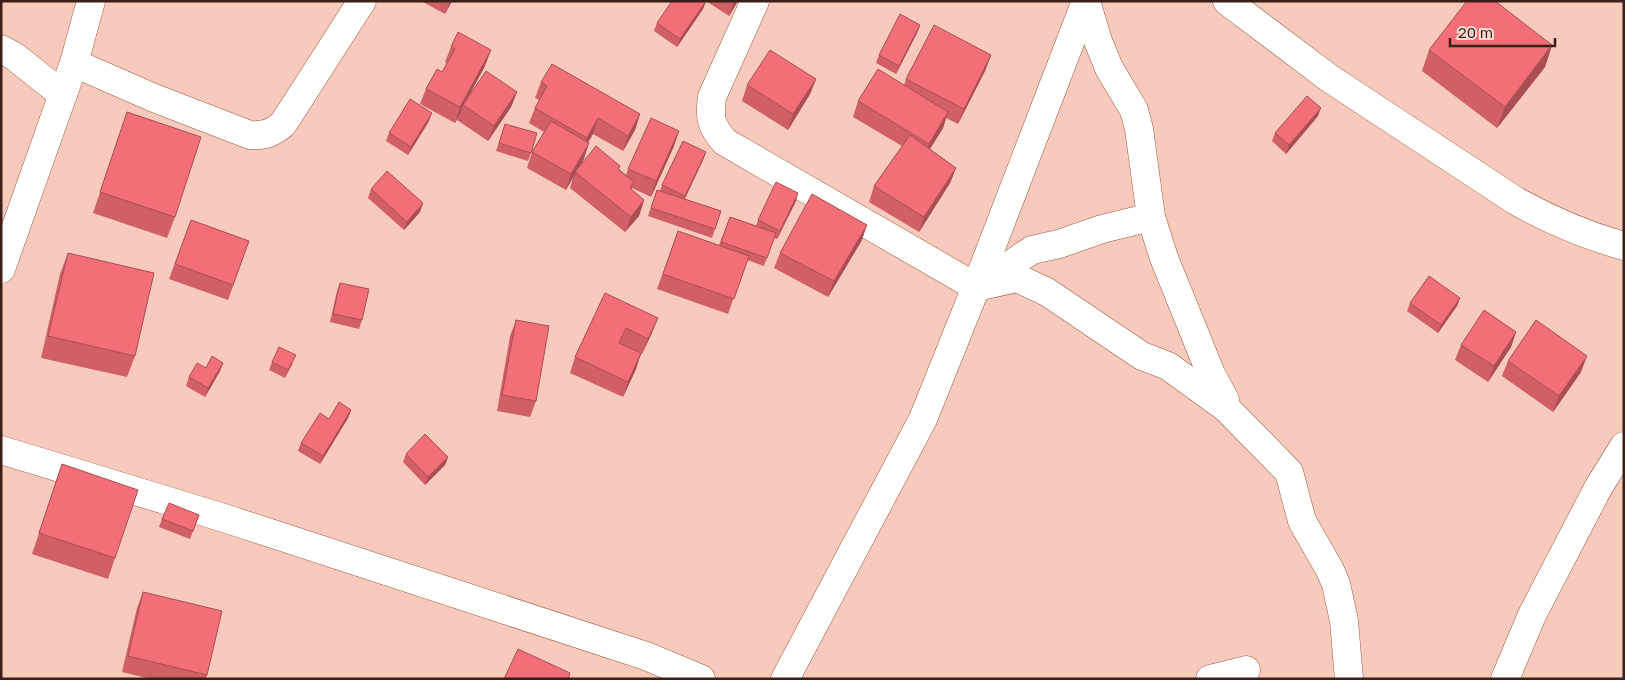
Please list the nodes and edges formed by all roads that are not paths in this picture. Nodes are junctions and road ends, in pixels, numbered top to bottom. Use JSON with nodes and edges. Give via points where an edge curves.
{"nodes":[{"id":1,"x":91,"y":1,"type":"edge"},
{"id":2,"x":362,"y":1,"type":"edge"},
{"id":3,"x":755,"y":1,"type":"edge"},
{"id":4,"x":1227,"y":1,"type":"edge"},
{"id":5,"x":1,"y":50,"type":"edge"},
{"id":6,"x":74,"y":63,"type":"junction"},
{"id":7,"x":63,"y":94,"type":"junction"},
{"id":8,"x":1151,"y":217,"type":"junction"},
{"id":9,"x":1624,"y":246,"type":"edge"},
{"id":10,"x":1,"y":269,"type":"edge"},
{"id":11,"x":976,"y":287,"type":"junction"},
{"id":12,"x":1226,"y":408,"type":"junction"},
{"id":13,"x":1624,"y":446,"type":"edge"},
{"id":14,"x":1,"y":450,"type":"edge"},
{"id":15,"x":1246,"y":670,"type":"dead end"},
{"id":16,"x":701,"y":679,"type":"edge"},
{"id":17,"x":785,"y":679,"type":"edge"},
{"id":18,"x":1210,"y":679,"type":"edge"},
{"id":19,"x":1349,"y":679,"type":"edge"},
{"id":20,"x":1505,"y":679,"type":"edge"}],
"edges":[{"from":1,"to":6,"type":"street"},
{"from":2,"to":6,"type":"street","via":[[283,124],[262,136],[250,136]]},
{"from":3,"to":11,"type":"street","via":[[712,97],[710,114],[715,130],[725,142]]},
{"from":4,"to":9,"type":"street","via":[[1329,78],[1516,201],[1588,236]]},
{"from":5,"to":7,"type":"street","via":[[14,56]]},
{"from":6,"to":7,"type":"street"},
{"from":7,"to":10,"type":"street"},
{"from":8,"to":11,"type":"street","via":[[1032,250]]},
{"from":8,"to":11,"type":"street","via":[[1134,110],[1109,68],[1086,1]]},
{"from":8,"to":12,"type":"street","via":[[1164,258]]},
{"from":11,"to":12,"type":"street","via":[[1017,278],[1039,288],[1142,356],[1168,366]]},
{"from":11,"to":17,"type":"street","via":[[923,419]]},
{"from":12,"to":19,"type":"street","via":[[1289,472],[1302,521],[1336,584],[1344,621]]},
{"from":13,"to":20,"type":"street","via":[[1598,488],[1532,615]]},
{"from":14,"to":16,"type":"street","via":[[224,518],[646,656]]},
{"from":15,"to":18,"type":"street"}]}
